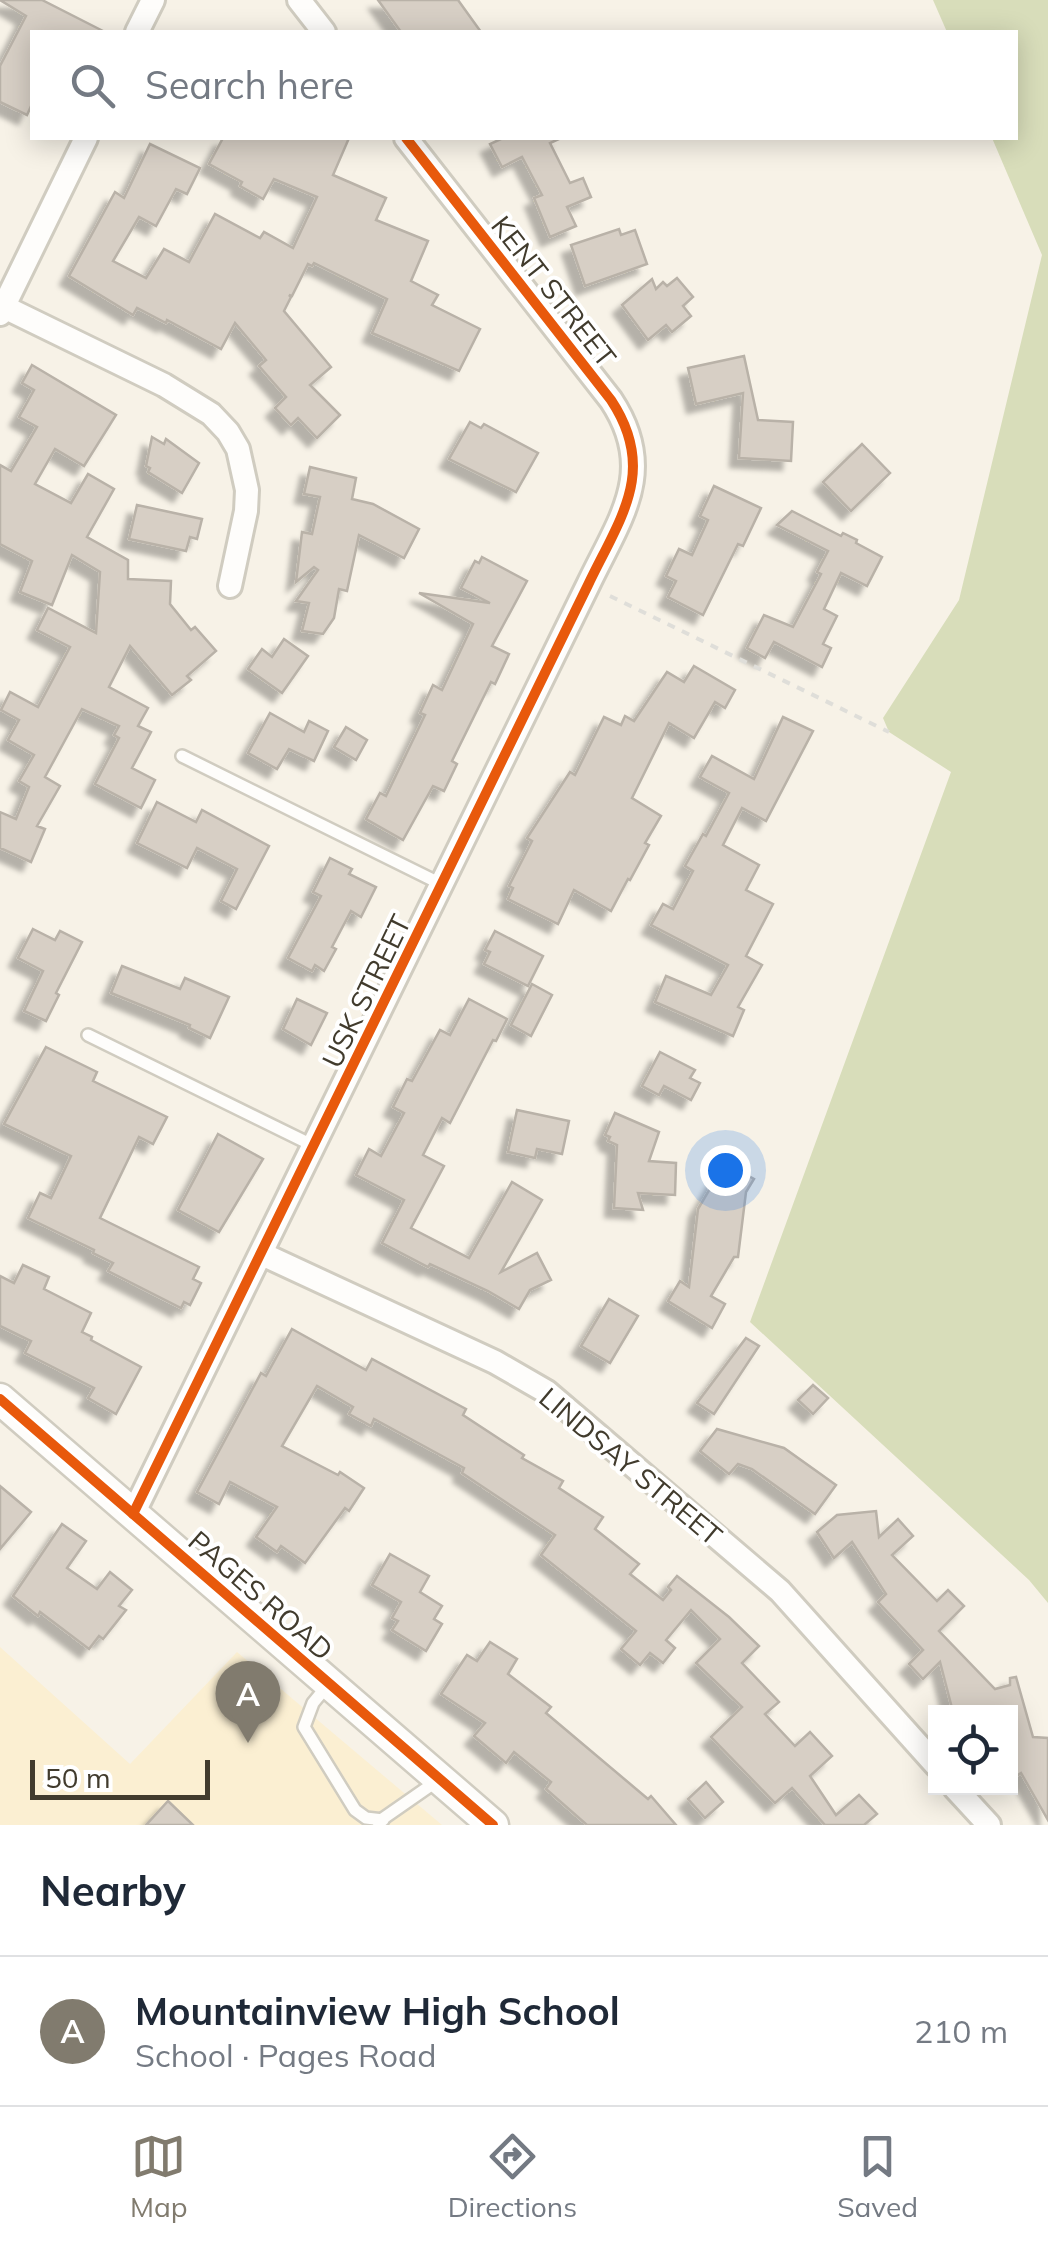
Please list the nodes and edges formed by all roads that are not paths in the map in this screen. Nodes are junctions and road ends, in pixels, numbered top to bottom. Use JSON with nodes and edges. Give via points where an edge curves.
{"nodes":[{"id":1,"x":153,"y":0,"type":"edge"},
{"id":2,"x":298,"y":0,"type":"edge"},
{"id":3,"x":138,"y":30,"type":"edge"},
{"id":4,"x":322,"y":30,"type":"edge"},
{"id":5,"x":85,"y":140,"type":"edge"},
{"id":6,"x":408,"y":140,"type":"edge"},
{"id":7,"x":2,"y":310,"type":"edge"},
{"id":8,"x":632,"y":484,"type":"joint"},
{"id":9,"x":230,"y":586,"type":"dead end"},
{"id":10,"x":182,"y":756,"type":"dead end"},
{"id":11,"x":443,"y":885,"type":"junction"},
{"id":12,"x":88,"y":1035,"type":"dead end"},
{"id":13,"x":314,"y":1146,"type":"junction"},
{"id":14,"x":262,"y":1254,"type":"junction"},
{"id":15,"x":0,"y":1399,"type":"edge"},
{"id":16,"x":133,"y":1514,"type":"junction"},
{"id":17,"x":330,"y":1682,"type":"junction"},
{"id":18,"x":928,"y":1756,"type":"edge"},
{"id":19,"x":440,"y":1778,"type":"junction"},
{"id":20,"x":961,"y":1795,"type":"edge"},
{"id":21,"x":383,"y":1820,"type":"junction"},
{"id":22,"x":366,"y":1825,"type":"edge"},
{"id":23,"x":493,"y":1825,"type":"edge"},
{"id":24,"x":989,"y":1825,"type":"edge"}],
"edges":[{"from":1,"to":3,"type":"street"},
{"from":2,"to":4,"type":"street"},
{"from":5,"to":7,"type":"street"},
{"from":6,"to":8,"type":"street","name":"KENT STREET","via":[[622,417],[633,445]]},
{"from":7,"to":9,"type":"street","via":[[164,385],[228,432],[247,490]]},
{"from":8,"to":11,"type":"street","name":"USK STREET"},
{"from":10,"to":11,"type":"lane"},
{"from":11,"to":13,"type":"street","name":"USK STREET"},
{"from":12,"to":13,"type":"lane"},
{"from":13,"to":14,"type":"street","name":"USK STREET"},
{"from":14,"to":16,"type":"street","name":"USK STREET"},
{"from":14,"to":18,"type":"street","name":"LINDSAY STREET","via":[[546,1392],[780,1591]]},
{"from":15,"to":16,"type":"street","name":"PAGES ROAD"},
{"from":16,"to":17,"type":"street","name":"PAGES ROAD"},
{"from":17,"to":19,"type":"street","name":"PAGES ROAD"},
{"from":17,"to":21,"type":"lane","via":[[304,1727],[355,1810]]},
{"from":19,"to":21,"type":"lane"},
{"from":19,"to":23,"type":"street","name":"PAGES ROAD"},
{"from":20,"to":24,"type":"street"},
{"from":21,"to":22,"type":"lane"}]}
